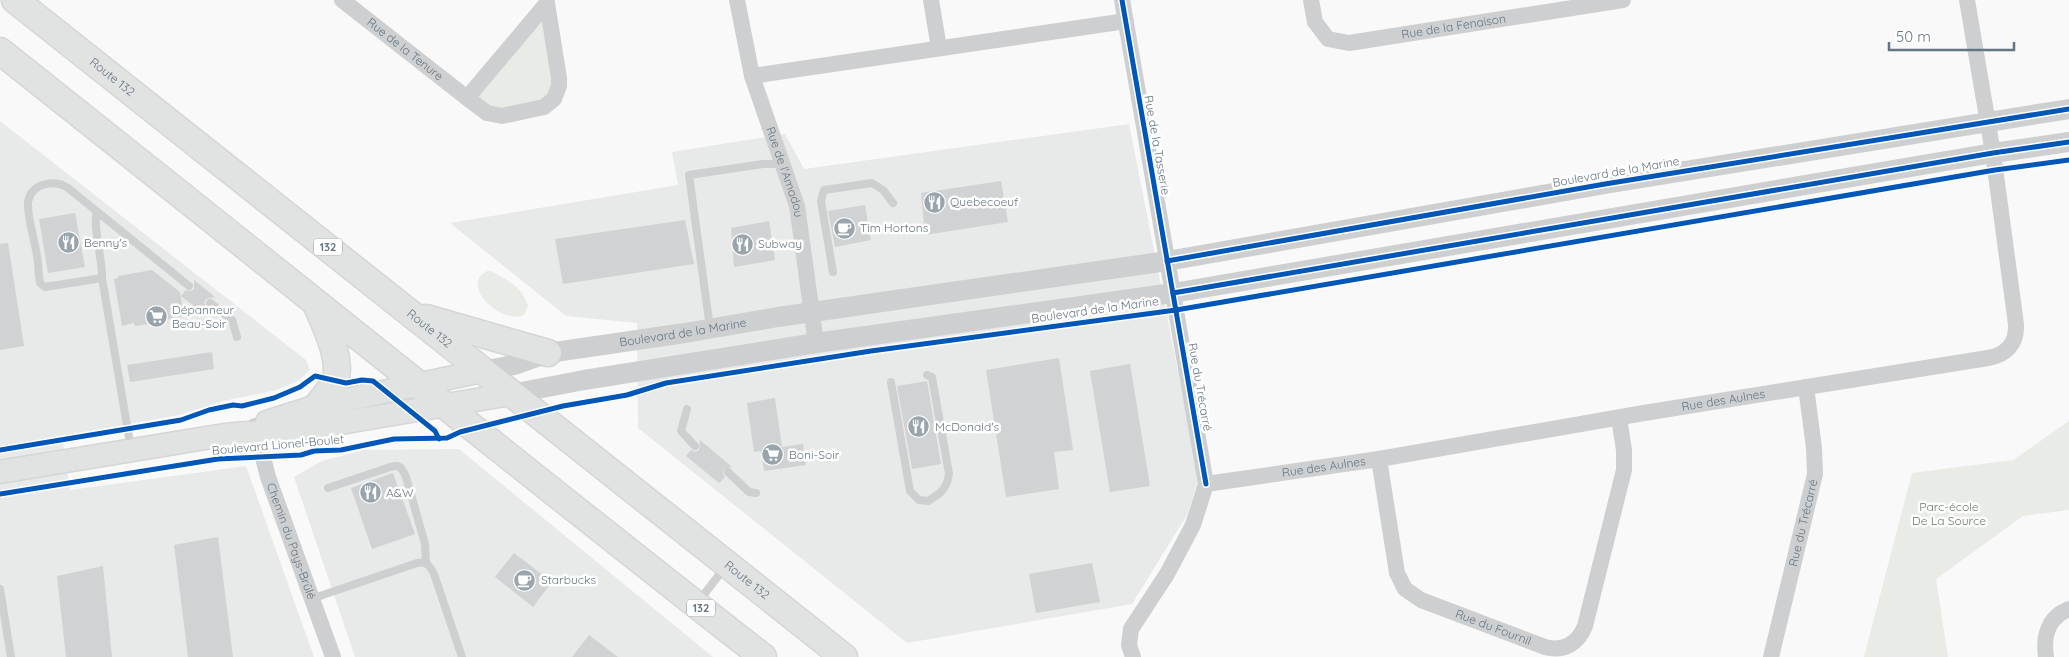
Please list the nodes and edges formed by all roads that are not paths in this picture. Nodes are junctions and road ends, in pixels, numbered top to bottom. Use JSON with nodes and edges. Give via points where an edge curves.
{"nodes":[{"id":1,"x":15,"y":0,"type":"edge"},
{"id":2,"x":342,"y":0,"type":"edge"},
{"id":3,"x":737,"y":0,"type":"edge"},
{"id":4,"x":931,"y":0,"type":"edge"},
{"id":5,"x":1122,"y":0,"type":"edge"},
{"id":6,"x":1311,"y":0,"type":"edge"},
{"id":7,"x":1624,"y":0,"type":"edge"},
{"id":8,"x":1967,"y":0,"type":"edge"},
{"id":9,"x":546,"y":2,"type":"edge"},
{"id":10,"x":1126,"y":21,"type":"junction"},
{"id":11,"x":939,"y":48,"type":"junction"},
{"id":12,"x":0,"y":51,"type":"edge"},
{"id":13,"x":752,"y":76,"type":"junction"},
{"id":14,"x":467,"y":98,"type":"junction"},
{"id":15,"x":2069,"y":108,"type":"edge"},
{"id":16,"x":1988,"y":121,"type":"junction"},
{"id":17,"x":2069,"y":142,"type":"edge"},
{"id":18,"x":1993,"y":153,"type":"junction"},
{"id":19,"x":783,"y":164,"type":"junction"},
{"id":20,"x":893,"y":203,"type":"dead end"},
{"id":21,"x":97,"y":212,"type":"junction"},
{"id":22,"x":1167,"y":261,"type":"junction"},
{"id":23,"x":833,"y":272,"type":"dead end"},
{"id":24,"x":102,"y":278,"type":"junction"},
{"id":25,"x":189,"y":286,"type":"dead end"},
{"id":26,"x":1173,"y":293,"type":"junction"},
{"id":27,"x":210,"y":303,"type":"dead end"},
{"id":28,"x":316,"y":303,"type":"junction"},
{"id":29,"x":811,"y":312,"type":"junction"},
{"id":30,"x":413,"y":314,"type":"junction"},
{"id":31,"x":710,"y":328,"type":"junction"},
{"id":32,"x":237,"y":337,"type":"dead end"},
{"id":33,"x":816,"y":342,"type":"junction"},
{"id":34,"x":548,"y":353,"type":"junction"},
{"id":35,"x":482,"y":371,"type":"junction"},
{"id":36,"x":927,"y":375,"type":"dead end"},
{"id":37,"x":891,"y":382,"type":"dead end"},
{"id":38,"x":419,"y":384,"type":"junction"},
{"id":39,"x":1806,"y":387,"type":"junction"},
{"id":40,"x":511,"y":394,"type":"junction"},
{"id":41,"x":317,"y":406,"type":"junction"},
{"id":42,"x":446,"y":406,"type":"junction"},
{"id":43,"x":688,"y":409,"type":"dead end"},
{"id":44,"x":1619,"y":418,"type":"junction"},
{"id":45,"x":256,"y":429,"type":"junction"},
{"id":46,"x":695,"y":446,"type":"dead end"},
{"id":47,"x":132,"y":451,"type":"junction"},
{"id":48,"x":1379,"y":458,"type":"junction"},
{"id":49,"x":0,"y":472,"type":"edge"},
{"id":50,"x":728,"y":472,"type":"dead end"},
{"id":51,"x":1206,"y":484,"type":"junction"},
{"id":52,"x":328,"y":488,"type":"dead end"},
{"id":53,"x":756,"y":493,"type":"dead end"},
{"id":54,"x":426,"y":563,"type":"junction"},
{"id":55,"x":727,"y":564,"type":"junction"},
{"id":56,"x":0,"y":589,"type":"edge"},
{"id":57,"x":311,"y":599,"type":"junction"},
{"id":58,"x":696,"y":604,"type":"junction"},
{"id":59,"x":2069,"y":609,"type":"edge"},
{"id":60,"x":11,"y":657,"type":"edge"},
{"id":61,"x":333,"y":657,"type":"edge"},
{"id":62,"x":462,"y":657,"type":"edge"},
{"id":63,"x":763,"y":657,"type":"edge"},
{"id":64,"x":844,"y":657,"type":"edge"},
{"id":65,"x":1133,"y":657,"type":"edge"},
{"id":66,"x":1771,"y":657,"type":"edge"},
{"id":67,"x":2046,"y":657,"type":"edge"}],
"edges":[{"from":1,"to":30,"type":"highway","name":"Route 132","number":"132"},
{"from":2,"to":14,"type":"street","name":"Rue de la Tenure"},
{"from":3,"to":13,"type":"street","name":"Rue de l'Amadou"},
{"from":4,"to":11,"type":"street"},
{"from":5,"to":10,"type":"street","name":"Rue de la Tasserie"},
{"from":6,"to":7,"type":"street","name":"Rue de la Fenaison","via":[[1315,22],[1328,39],[1349,44]]},
{"from":8,"to":16,"type":"street","name":"Rue des Aulnes"},
{"from":9,"to":14,"type":"street","name":"Rue de la Tenure"},
{"from":9,"to":14,"type":"street","name":"Rue de la Tenure","via":[[559,78],[554,99],[544,107],[502,116],[487,114]]},
{"from":10,"to":11,"type":"street"},
{"from":10,"to":22,"type":"street","name":"Rue de la Tasserie"},
{"from":11,"to":13,"type":"street"},
{"from":12,"to":28,"type":"highway","number":"132"},
{"from":13,"to":19,"type":"street","name":"Rue de l'Amadou"},
{"from":15,"to":16,"type":"street","name":"Boulevard de la Marine"},
{"from":16,"to":18,"type":"street","name":"Rue des Aulnes"},
{"from":16,"to":22,"type":"street","name":"Boulevard de la Marine"},
{"from":17,"to":18,"type":"street","name":"Boulevard de la Marine"},
{"from":18,"to":26,"type":"street","name":"Boulevard de la Marine"},
{"from":18,"to":39,"type":"street","name":"Rue des Aulnes","via":[[2016,324],[2010,348],[1993,357]]},
{"from":19,"to":29,"type":"street","name":"Rue de l'Amadou","via":[[797,206]]},
{"from":19,"to":31,"type":"lane","via":[[689,175]]},
{"from":20,"to":23,"type":"lane","via":[[883,190],[872,183],[824,190],[821,201]]},
{"from":21,"to":24,"type":"lane","via":[[95,220]]},
{"from":21,"to":24,"type":"lane","via":[[57,183],[38,187],[28,201],[40,283],[45,287]]},
{"from":21,"to":25,"type":"lane"},
{"from":22,"to":26,"type":"street","name":"Rue de la Tasserie"},
{"from":22,"to":29,"type":"street","name":"Boulevard de la Marine"},
{"from":24,"to":47,"type":"lane"},
{"from":26,"to":33,"type":"street","name":"Boulevard de la Marine"},
{"from":26,"to":51,"type":"street","name":"Rue du Trécarré"},
{"from":27,"to":32,"type":"lane","via":[[232,320]]},
{"from":28,"to":38,"type":"highway","number":"132"},
{"from":28,"to":41,"type":"highway","via":[[338,367],[332,387]]},
{"from":29,"to":31,"type":"street","name":"Boulevard de la Marine"},
{"from":29,"to":33,"type":"street","name":"Rue de l'Amadou"},
{"from":30,"to":34,"type":"highway"},
{"from":30,"to":35,"type":"highway","name":"Route 132","number":"132"},
{"from":31,"to":34,"type":"street","name":"Boulevard de la Marine"},
{"from":33,"to":40,"type":"street","name":"Boulevard de la Marine"},
{"from":34,"to":35,"type":"street","name":"Boulevard de la Marine","via":[[514,365]]},
{"from":35,"to":38,"type":"main road","name":"Boulevard Lionel-Boulet"},
{"from":35,"to":40,"type":"highway","name":"Route 132","number":"132"},
{"from":36,"to":37,"type":"lane","via":[[932,377],[949,474],[948,483],[941,493],[928,501],[919,500],[910,491]]},
{"from":38,"to":41,"type":"main road","name":"Boulevard Lionel-Boulet"},
{"from":38,"to":42,"type":"highway","number":"132"},
{"from":39,"to":44,"type":"street","name":"Rue des Aulnes"},
{"from":39,"to":66,"type":"street","name":"Rue du Trécarré","via":[[1815,474]]},
{"from":40,"to":42,"type":"main road","name":"Boulevard Lionel-Boulet"},
{"from":40,"to":55,"type":"highway","name":"Route 132","number":"132"},
{"from":41,"to":45,"type":"main road","name":"Boulevard Lionel-Boulet"},
{"from":42,"to":45,"type":"main road","name":"Boulevard Lionel-Boulet","via":[[318,427]]},
{"from":42,"to":58,"type":"highway","number":"132"},
{"from":43,"to":46,"type":"lane","via":[[681,431]]},
{"from":44,"to":48,"type":"street","name":"Rue des Aulnes"},
{"from":44,"to":48,"type":"street","name":"Rue du Fournil","via":[[1624,450],[1623,476],[1585,626],[1576,642],[1561,649],[1544,647],[1421,600],[1405,589],[1397,573]]},
{"from":45,"to":47,"type":"main road","name":"Boulevard Lionel-Boulet"},
{"from":45,"to":57,"type":"street","name":"Chemin du Pays-Brûlé","via":[[268,477]]},
{"from":47,"to":49,"type":"main road","name":"Boulevard Lionel-Boulet"},
{"from":48,"to":51,"type":"street","name":"Rue des Aulnes"},
{"from":50,"to":53,"type":"lane","via":[[749,492]]},
{"from":51,"to":65,"type":"street","name":"Rue du Trécarré","via":[[1194,526],[1131,629],[1128,646]]},
{"from":52,"to":54,"type":"lane","via":[[400,466],[406,476],[425,544]]},
{"from":54,"to":57,"type":"lane","via":[[417,563]]},
{"from":54,"to":62,"type":"lane","via":[[434,574]]},
{"from":55,"to":58,"type":"lane"},
{"from":55,"to":64,"type":"highway","name":"Route 132","number":"132"},
{"from":56,"to":60,"type":"lane"},
{"from":57,"to":61,"type":"street","name":"Chemin du Pays-Brûlé"},
{"from":58,"to":63,"type":"highway","number":"132"},
{"from":59,"to":67,"type":"street","via":[[2058,615],[2048,628]]}]}
